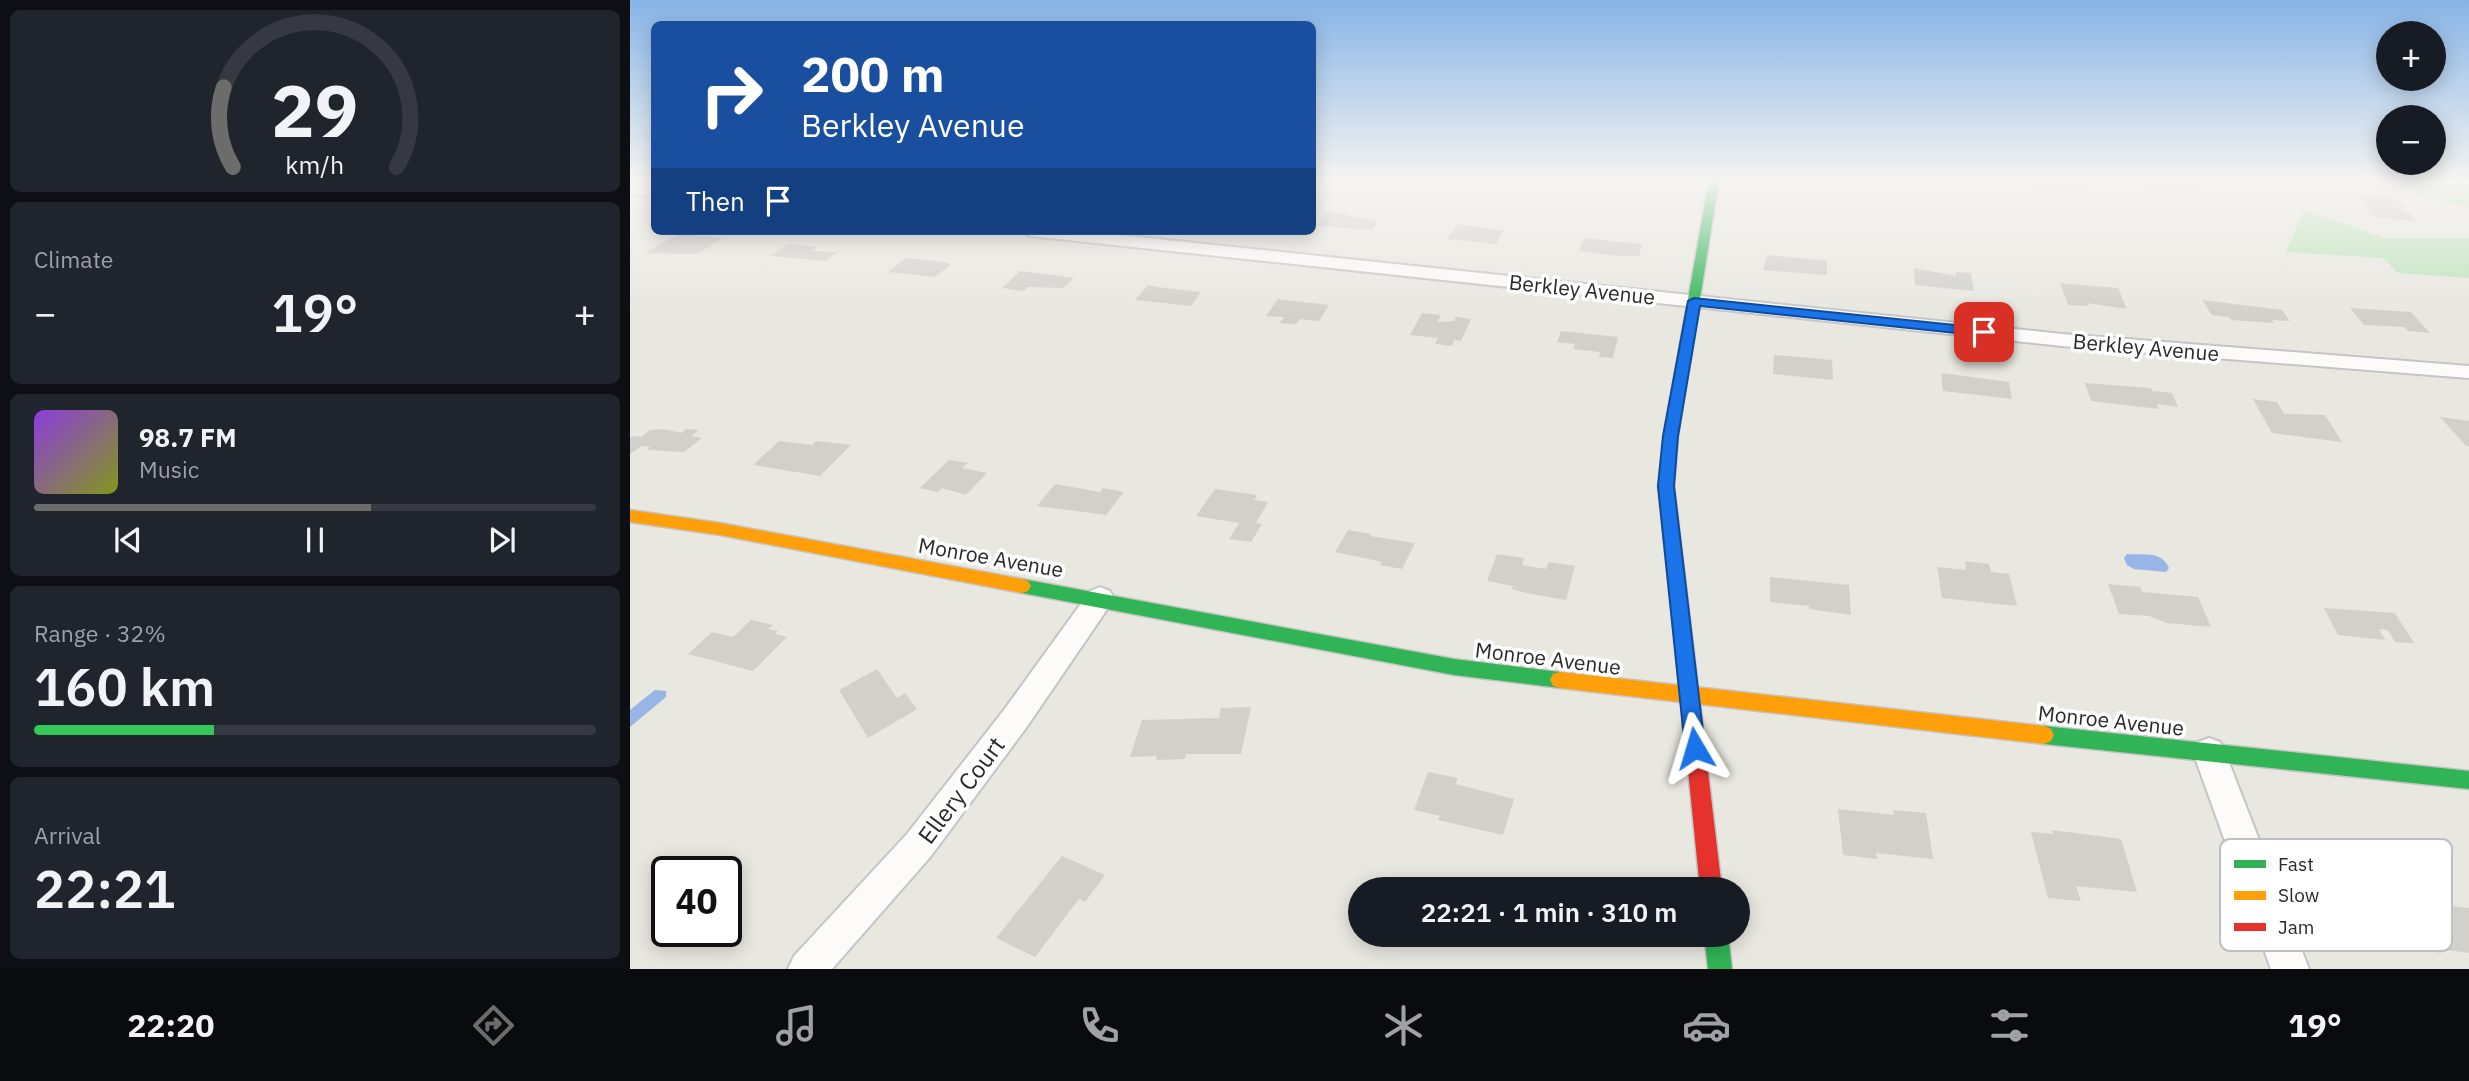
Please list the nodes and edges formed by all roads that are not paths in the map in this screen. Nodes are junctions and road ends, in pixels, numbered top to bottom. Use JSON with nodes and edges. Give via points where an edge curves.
{"nodes":[{"id":1,"x":1707,"y":225,"type":"edge"},
{"id":2,"x":1068,"y":235,"type":"edge"},
{"id":3,"x":1694,"y":301,"type":"junction"},
{"id":4,"x":2469,"y":372,"type":"edge"},
{"id":5,"x":630,"y":516,"type":"edge"},
{"id":6,"x":1100,"y":598,"type":"junction"},
{"id":7,"x":1688,"y":695,"type":"junction"},
{"id":8,"x":2209,"y":752,"type":"junction"},
{"id":9,"x":2469,"y":780,"type":"edge"},
{"id":10,"x":2241,"y":839,"type":"edge"},
{"id":11,"x":1710,"y":877,"type":"edge"},
{"id":12,"x":1717,"y":947,"type":"edge"},
{"id":13,"x":2283,"y":951,"type":"edge"},
{"id":14,"x":807,"y":969,"type":"edge"},
{"id":15,"x":1720,"y":969,"type":"edge"},
{"id":16,"x":2290,"y":969,"type":"edge"}],
"edges":[{"from":1,"to":3,"type":"street"},
{"from":2,"to":3,"type":"street","name":"Berkley Avenue"},
{"from":3,"to":4,"type":"street","name":"Berkley Avenue","via":[[2062,340]]},
{"from":3,"to":7,"type":"street","via":[[1666,486]]},
{"from":5,"to":6,"type":"street","name":"Monroe Avenue"},
{"from":6,"to":7,"type":"street","name":"Monroe Avenue","via":[[1454,667]]},
{"from":6,"to":14,"type":"street","name":"Ellery Court","via":[[919,845]]},
{"from":7,"to":8,"type":"street","name":"Monroe Avenue"},
{"from":7,"to":11,"type":"street"},
{"from":8,"to":9,"type":"street","name":"Monroe Avenue"},
{"from":8,"to":10,"type":"street"},
{"from":12,"to":15,"type":"street"},
{"from":13,"to":16,"type":"street"}]}
